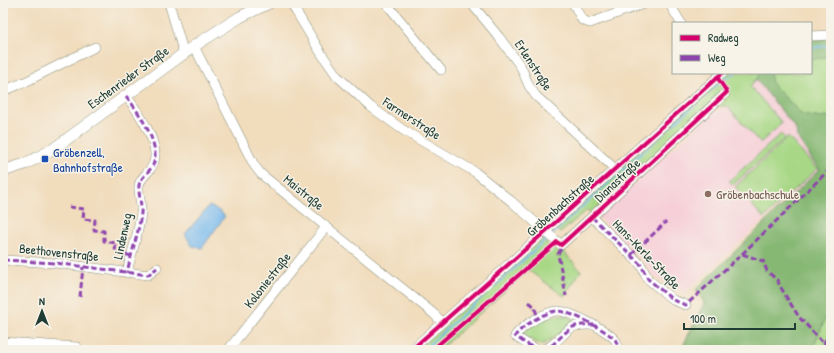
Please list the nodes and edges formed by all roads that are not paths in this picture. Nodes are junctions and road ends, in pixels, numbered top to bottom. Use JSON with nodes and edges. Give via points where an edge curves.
{"nodes":[{"id":1,"x":169,"y":3,"type":"edge"},
{"id":2,"x":269,"y":3,"type":"edge"},
{"id":3,"x":291,"y":3,"type":"edge"},
{"id":4,"x":386,"y":3,"type":"edge"},
{"id":5,"x":471,"y":3,"type":"edge"},
{"id":6,"x":573,"y":3,"type":"edge"},
{"id":7,"x":646,"y":3,"type":"edge"},
{"id":8,"x":669,"y":3,"type":"edge"},
{"id":9,"x":680,"y":22,"type":"edge"},
{"id":10,"x":831,"y":35,"type":"edge"},
{"id":11,"x":812,"y":36,"type":"edge"},
{"id":12,"x":194,"y":46,"type":"junction"},
{"id":13,"x":95,"y":47,"type":"dead end"},
{"id":14,"x":184,"y":54,"type":"junction"},
{"id":15,"x":441,"y":70,"type":"dead end"},
{"id":16,"x":712,"y":76,"type":"edge"},
{"id":17,"x":3,"y":91,"type":"edge"},
{"id":18,"x":725,"y":94,"type":"dead end"},
{"id":19,"x":126,"y":96,"type":"junction"},
{"id":20,"x":615,"y":169,"type":"junction"},
{"id":21,"x":3,"y":171,"type":"edge"},
{"id":22,"x":592,"y":217,"type":"junction"},
{"id":23,"x":326,"y":227,"type":"junction"},
{"id":24,"x":551,"y":236,"type":"junction"},
{"id":25,"x":3,"y":260,"type":"edge"},
{"id":26,"x":157,"y":268,"type":"dead end"},
{"id":27,"x":128,"y":273,"type":"junction"},
{"id":28,"x":686,"y":305,"type":"dead end"},
{"id":29,"x":442,"y":322,"type":"junction"},
{"id":30,"x":595,"y":325,"type":"junction"},
{"id":31,"x":3,"y":342,"type":"edge"},
{"id":32,"x":77,"y":347,"type":"dead end"},
{"id":33,"x":228,"y":350,"type":"edge"},
{"id":34,"x":411,"y":350,"type":"edge"},
{"id":35,"x":619,"y":350,"type":"edge"}],
"edges":[{"from":1,"to":14,"type":"street"},
{"from":2,"to":12,"type":"street","name":"Eschenrieder Straße","via":[[240,17]]},
{"from":3,"to":24,"type":"street","name":"Farmerstraße","via":[[337,76],[371,107],[402,130],[475,172]]},
{"from":4,"to":15,"type":"street"},
{"from":5,"to":20,"type":"street","name":"Erlenstraße","via":[[521,67],[536,96]]},
{"from":6,"to":7,"type":"street","via":[[582,20],[590,23]]},
{"from":8,"to":9,"type":"street"},
{"from":10,"to":11,"type":"street"},
{"from":12,"to":14,"type":"street","name":"Eschenrieder Straße"},
{"from":12,"to":23,"type":"street","name":"Maistraße","via":[[254,165],[261,174]]},
{"from":13,"to":17,"type":"street"},
{"from":14,"to":19,"type":"street","name":"Eschenrieder Straße"},
{"from":16,"to":20,"type":"street","name":"Gröbenbachstraße"},
{"from":18,"to":22,"type":"street","name":"Dianastraße"},
{"from":19,"to":21,"type":"street","name":"Eschenrieder Straße","via":[[52,150],[25,164]]},
{"from":19,"to":27,"type":"street","name":"Lindenweg","via":[[136,108],[155,153],[154,163],[139,185],[141,211]]},
{"from":20,"to":24,"type":"street","name":"Gröbenbachstraße"},
{"from":22,"to":24,"type":"street","name":"Dianastraße","via":[[561,245]]},
{"from":22,"to":28,"type":"street","name":"Hans-Kerle-Straße","via":[[641,265],[648,279],[673,300]]},
{"from":23,"to":29,"type":"street","name":"Maistraße"},
{"from":23,"to":33,"type":"street","name":"Koloniestraße"},
{"from":24,"to":29,"type":"street","name":"Gröbenbachstraße"},
{"from":25,"to":27,"type":"street","name":"Beethovenstraße","via":[[55,263]]},
{"from":26,"to":27,"type":"street","name":"Beethovenstraße","via":[[148,275]]},
{"from":29,"to":34,"type":"street","name":"Gröbenbachstraße"},
{"from":30,"to":30,"type":"street","via":[[559,310],[529,323],[515,336],[540,350],[548,348],[574,327],[583,324]]},
{"from":30,"to":35,"type":"street","via":[[615,340]]},
{"from":31,"to":32,"type":"street"}]}
